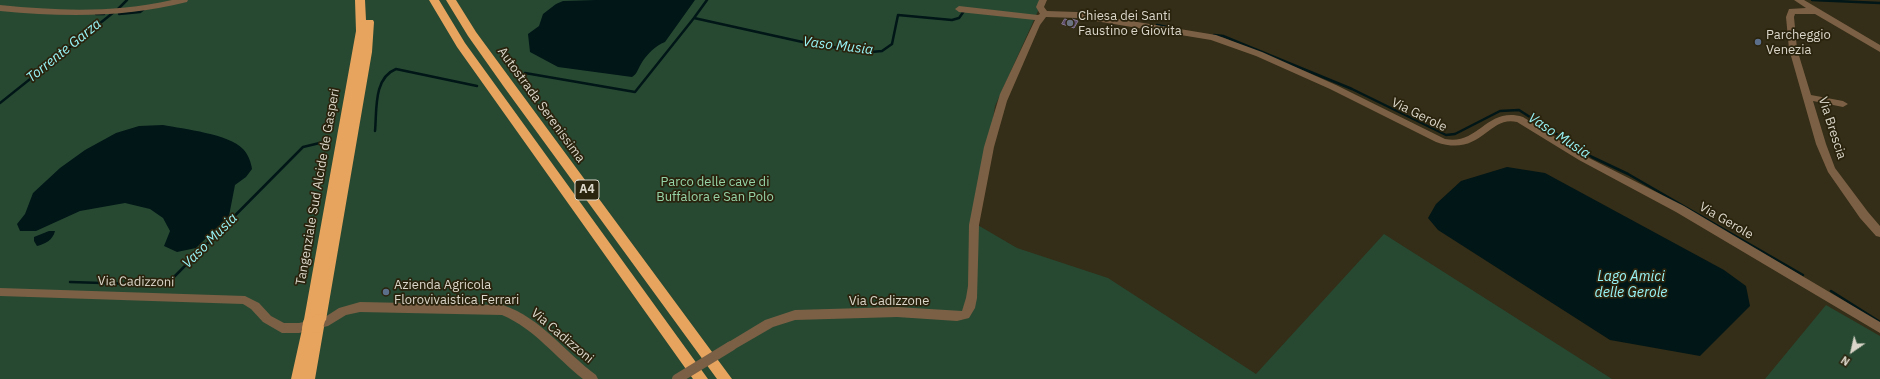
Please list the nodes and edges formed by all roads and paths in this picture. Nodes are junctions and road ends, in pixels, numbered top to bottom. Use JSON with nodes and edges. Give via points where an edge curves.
{"nodes":[{"id":1,"x":184,"y":0,"type":"edge"},
{"id":2,"x":360,"y":0,"type":"edge"},
{"id":3,"x":368,"y":0,"type":"edge"},
{"id":4,"x":434,"y":0,"type":"edge"},
{"id":5,"x":451,"y":0,"type":"edge"},
{"id":6,"x":1043,"y":0,"type":"edge"},
{"id":7,"x":1795,"y":0,"type":"edge"},
{"id":8,"x":1798,"y":0,"type":"edge"},
{"id":9,"x":0,"y":8,"type":"edge"},
{"id":10,"x":959,"y":9,"type":"dead end"},
{"id":11,"x":1797,"y":10,"type":"junction"},
{"id":12,"x":1816,"y":11,"type":"junction"},
{"id":13,"x":1042,"y":16,"type":"junction"},
{"id":14,"x":1807,"y":16,"type":"junction"},
{"id":15,"x":1790,"y":17,"type":"junction"},
{"id":16,"x":1846,"y":29,"type":"junction"},
{"id":17,"x":1880,"y":49,"type":"edge"},
{"id":18,"x":1807,"y":96,"type":"junction"},
{"id":19,"x":1843,"y":104,"type":"dead end"},
{"id":20,"x":1880,"y":233,"type":"edge"},
{"id":21,"x":0,"y":292,"type":"edge"},
{"id":22,"x":313,"y":325,"type":"junction"},
{"id":23,"x":1880,"y":328,"type":"edge"},
{"id":24,"x":298,"y":379,"type":"edge"},
{"id":25,"x":308,"y":379,"type":"edge"},
{"id":26,"x":592,"y":379,"type":"edge"},
{"id":27,"x":677,"y":379,"type":"edge"},
{"id":28,"x":702,"y":379,"type":"edge"},
{"id":29,"x":725,"y":379,"type":"edge"}],
"edges":[{"from":1,"to":9,"type":"street","via":[[108,12],[51,12]]},
{"from":2,"to":22,"type":"highway","name":"Tangenziale Sud Alcide de Gasperi","via":[[362,16],[358,46]]},
{"from":3,"to":22,"type":"highway","name":"Tangenziale Sud Alcide de Gasperi","via":[[370,21],[367,52]]},
{"from":4,"to":28,"type":"highway","number":"A4","via":[[461,45]]},
{"from":5,"to":29,"type":"highway","name":"Autostrada Serenissima","number":"A4","via":[[499,72]]},
{"from":6,"to":13,"type":"street","via":[[1040,8]]},
{"from":7,"to":11,"type":"street"},
{"from":8,"to":12,"type":"street"},
{"from":10,"to":13,"type":"street","name":"Via Gerole"},
{"from":11,"to":12,"type":"street"},
{"from":11,"to":15,"type":"street","via":[[1792,11]]},
{"from":12,"to":14,"type":"street"},
{"from":12,"to":16,"type":"street"},
{"from":13,"to":23,"type":"street","name":"Via Gerole","via":[[1077,15],[1217,39],[1259,54],[1450,143],[1462,143],[1505,116],[1520,118],[1582,158],[1680,209]]},
{"from":13,"to":27,"type":"street","name":"Via Cadizzone","bridge":true,"via":[[1034,26],[1030,41],[1002,101],[982,176],[974,228],[970,306],[965,315],[897,312],[795,315],[780,318]]},
{"from":14,"to":15,"type":"street"},
{"from":14,"to":16,"type":"street"},
{"from":15,"to":18,"type":"street","name":"Via Brescia","via":[[1793,49]]},
{"from":16,"to":17,"type":"street"},
{"from":18,"to":19,"type":"street"},
{"from":18,"to":20,"type":"street","name":"Via Brescia","via":[[1831,169]]},
{"from":21,"to":26,"type":"street","name":"Via Cadizzoni","via":[[245,300],[282,328],[299,328],[328,321],[343,311],[360,307],[503,310],[523,320]]},
{"from":22,"to":24,"type":"highway","name":"Tangenziale Sud Alcide de Gasperi"},
{"from":22,"to":25,"type":"highway","name":"Tangenziale Sud Alcide de Gasperi"}]}
